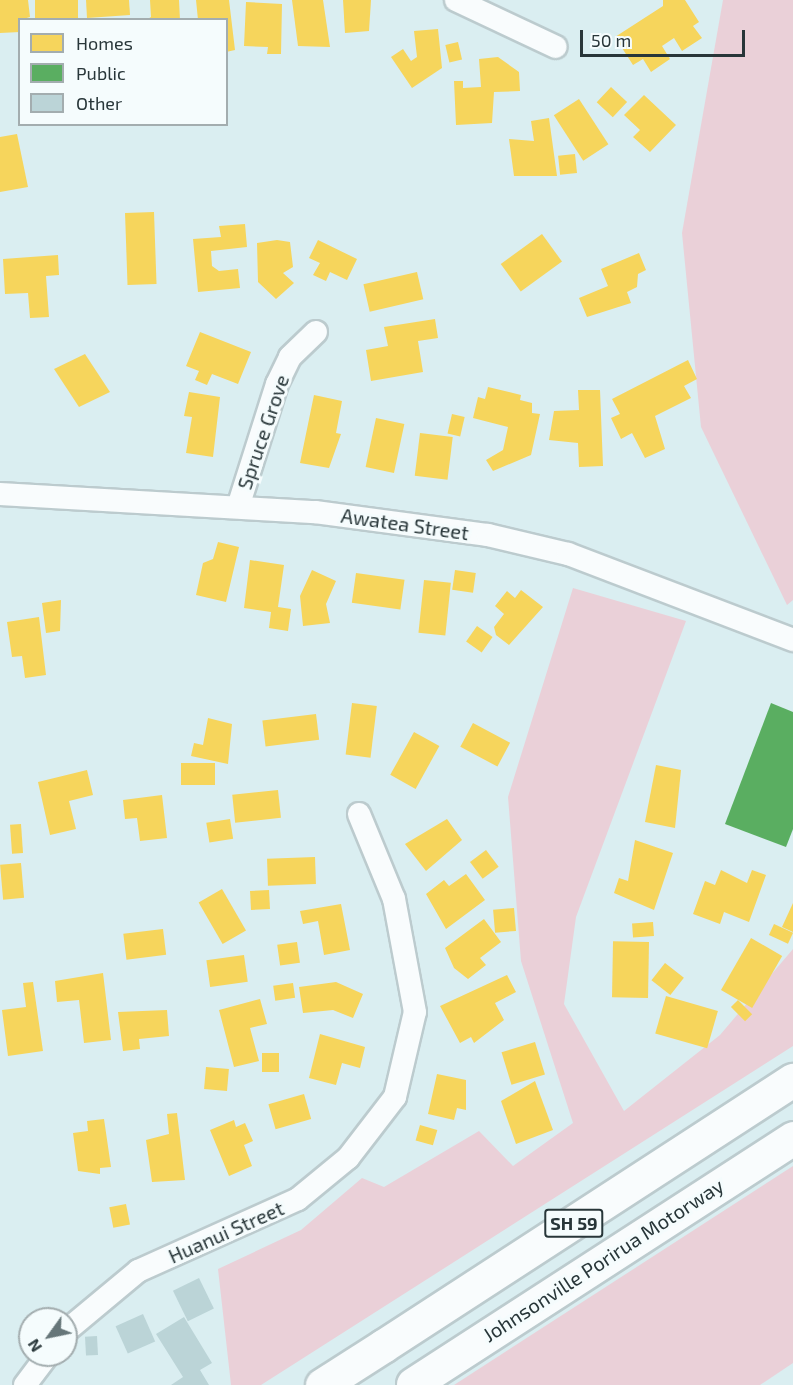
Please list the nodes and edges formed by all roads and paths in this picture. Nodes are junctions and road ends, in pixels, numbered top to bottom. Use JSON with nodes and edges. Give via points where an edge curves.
{"nodes":[{"id":1,"x":456,"y":0,"type":"edge"},
{"id":2,"x":555,"y":47,"type":"dead end"},
{"id":3,"x":316,"y":332,"type":"dead end"},
{"id":4,"x":0,"y":494,"type":"edge"},
{"id":5,"x":238,"y":507,"type":"junction"},
{"id":6,"x":793,"y":640,"type":"edge"},
{"id":7,"x":359,"y":814,"type":"dead end"},
{"id":8,"x":793,"y":1080,"type":"edge"},
{"id":9,"x":793,"y":1137,"type":"edge"},
{"id":10,"x":78,"y":1318,"type":"edge"},
{"id":11,"x":39,"y":1367,"type":"edge"},
{"id":12,"x":412,"y":1384,"type":"edge"},
{"id":13,"x":25,"y":1385,"type":"edge"},
{"id":14,"x":322,"y":1385,"type":"edge"}],
"edges":[{"from":1,"to":2,"type":"street"},
{"from":3,"to":5,"type":"street","name":"Spruce Grove","via":[[290,357],[277,384]]},
{"from":4,"to":5,"type":"street","name":"Awatea Street"},
{"from":5,"to":6,"type":"street","name":"Awatea Street","via":[[522,542],[614,570]]},
{"from":7,"to":10,"type":"street","name":"Huanui Street","via":[[394,899],[415,1012],[394,1097],[348,1158],[298,1199],[138,1271]]},
{"from":8,"to":14,"type":"main road","number":"SH 59"},
{"from":9,"to":12,"type":"main road","name":"Johnsonville Porirua Motorway","number":"SH 59"},
{"from":11,"to":13,"type":"street"}]}
